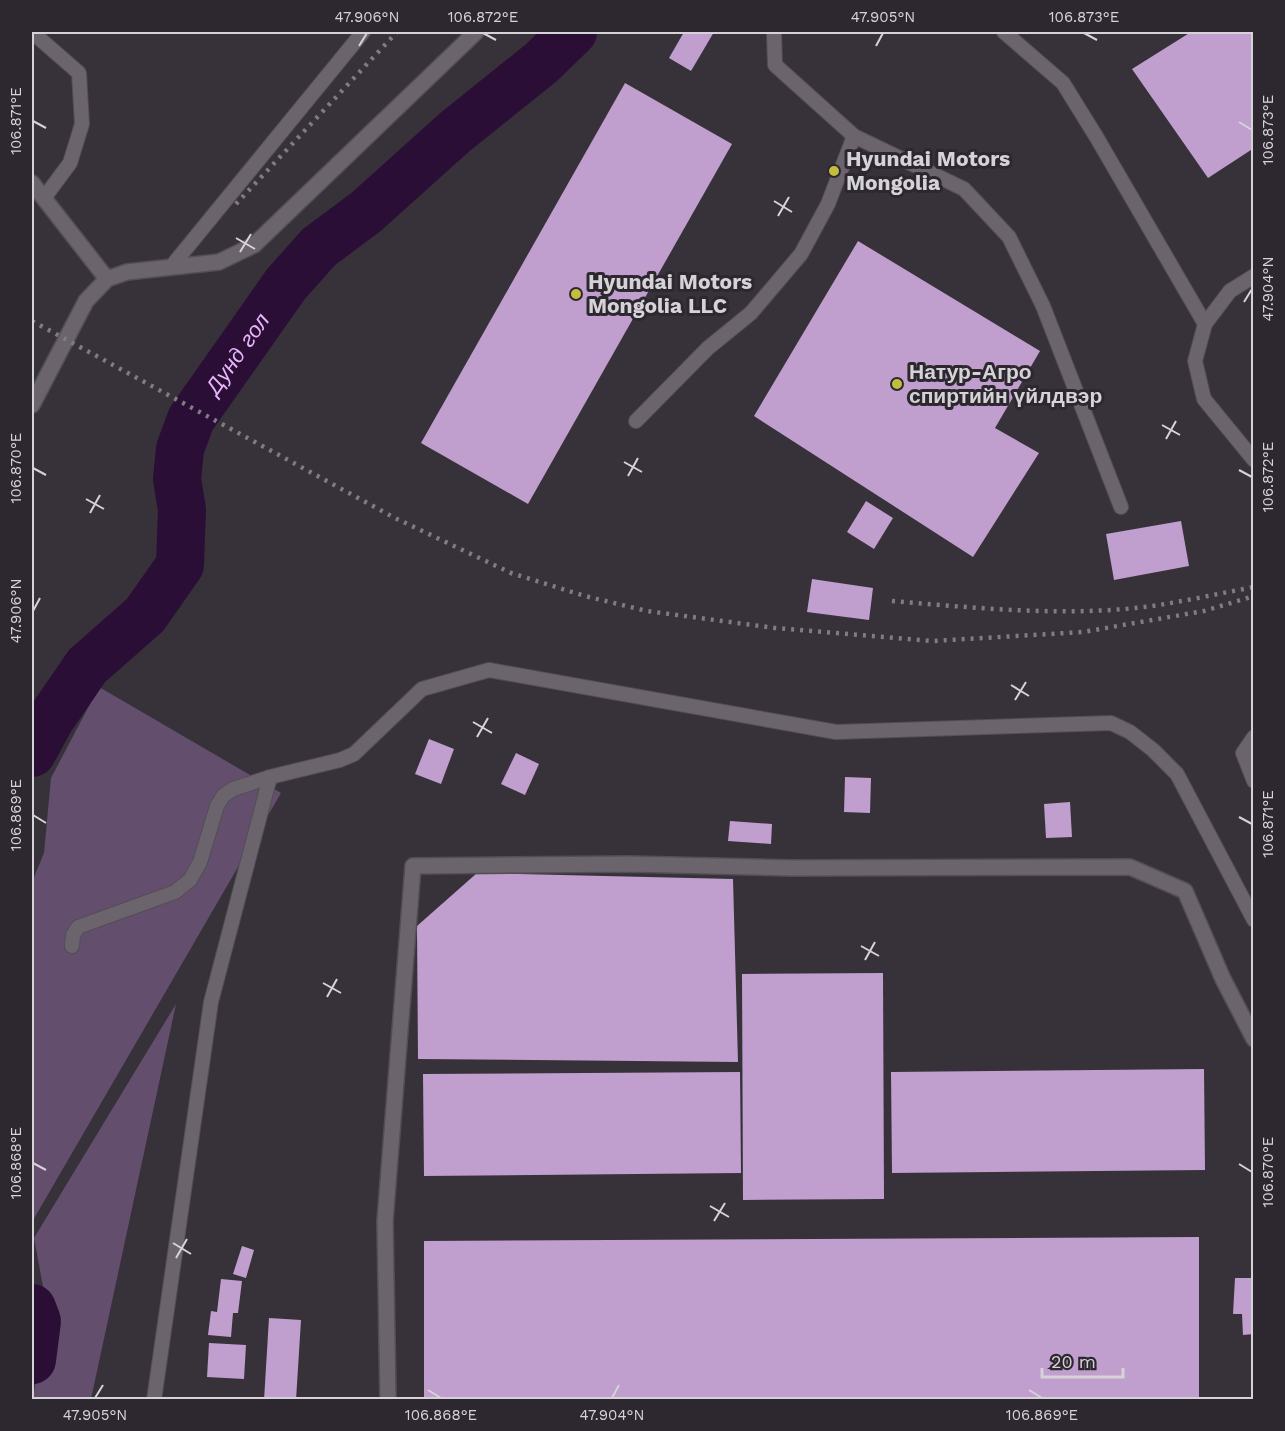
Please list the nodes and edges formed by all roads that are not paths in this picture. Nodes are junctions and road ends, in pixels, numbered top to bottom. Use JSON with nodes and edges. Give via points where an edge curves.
{"nodes":[{"id":1,"x":32,"y":32,"type":"edge"},
{"id":2,"x":363,"y":32,"type":"edge"},
{"id":3,"x":476,"y":32,"type":"edge"},
{"id":4,"x":774,"y":32,"type":"edge"},
{"id":5,"x":1004,"y":32,"type":"edge"},
{"id":6,"x":854,"y":136,"type":"junction"},
{"id":7,"x":32,"y":183,"type":"edge"},
{"id":8,"x":44,"y":198,"type":"junction"},
{"id":9,"x":171,"y":267,"type":"junction"},
{"id":10,"x":1254,"y":276,"type":"edge"},
{"id":11,"x":107,"y":279,"type":"junction"},
{"id":12,"x":1205,"y":324,"type":"junction"},
{"id":13,"x":32,"y":405,"type":"edge"},
{"id":14,"x":636,"y":421,"type":"dead end"},
{"id":15,"x":1254,"y":460,"type":"edge"},
{"id":16,"x":1121,"y":507,"type":"dead end"},
{"id":17,"x":1254,"y":737,"type":"edge"},
{"id":18,"x":270,"y":777,"type":"junction"},
{"id":19,"x":1254,"y":781,"type":"edge"},
{"id":20,"x":1254,"y":920,"type":"edge"},
{"id":21,"x":72,"y":946,"type":"dead end"},
{"id":22,"x":1254,"y":1039,"type":"edge"},
{"id":23,"x":154,"y":1400,"type":"edge"},
{"id":24,"x":388,"y":1400,"type":"edge"}],
"edges":[{"from":1,"to":8,"type":"lane","via":[[79,73],[82,124],[70,163]]},
{"from":2,"to":9,"type":"lane"},
{"from":3,"to":9,"type":"street","via":[[254,245],[219,262]]},
{"from":4,"to":6,"type":"lane","via":[[775,65]]},
{"from":5,"to":12,"type":"lane","via":[[1063,83]]},
{"from":6,"to":14,"type":"lane","via":[[828,204],[801,254],[751,313],[708,348]]},
{"from":6,"to":16,"type":"lane","via":[[964,189],[1009,237],[1043,306]]},
{"from":7,"to":8,"type":"street"},
{"from":8,"to":11,"type":"street"},
{"from":9,"to":11,"type":"street","via":[[127,272]]},
{"from":10,"to":12,"type":"lane","via":[[1230,291]]},
{"from":11,"to":13,"type":"street","via":[[86,301]]},
{"from":12,"to":15,"type":"lane","via":[[1195,361],[1203,399]]},
{"from":17,"to":19,"type":"lane","via":[[1244,753]]},
{"from":18,"to":20,"type":"lane","via":[[354,754],[422,689],[489,670],[836,732],[1111,723],[1130,732],[1177,774]]},
{"from":18,"to":21,"type":"lane","via":[[223,796],[200,862],[190,880],[176,892],[78,927]]},
{"from":18,"to":23,"type":"lane","via":[[211,1002]]},
{"from":22,"to":24,"type":"street","via":[[1222,979],[1185,891],[1130,867],[413,866],[385,1221]]}]}
